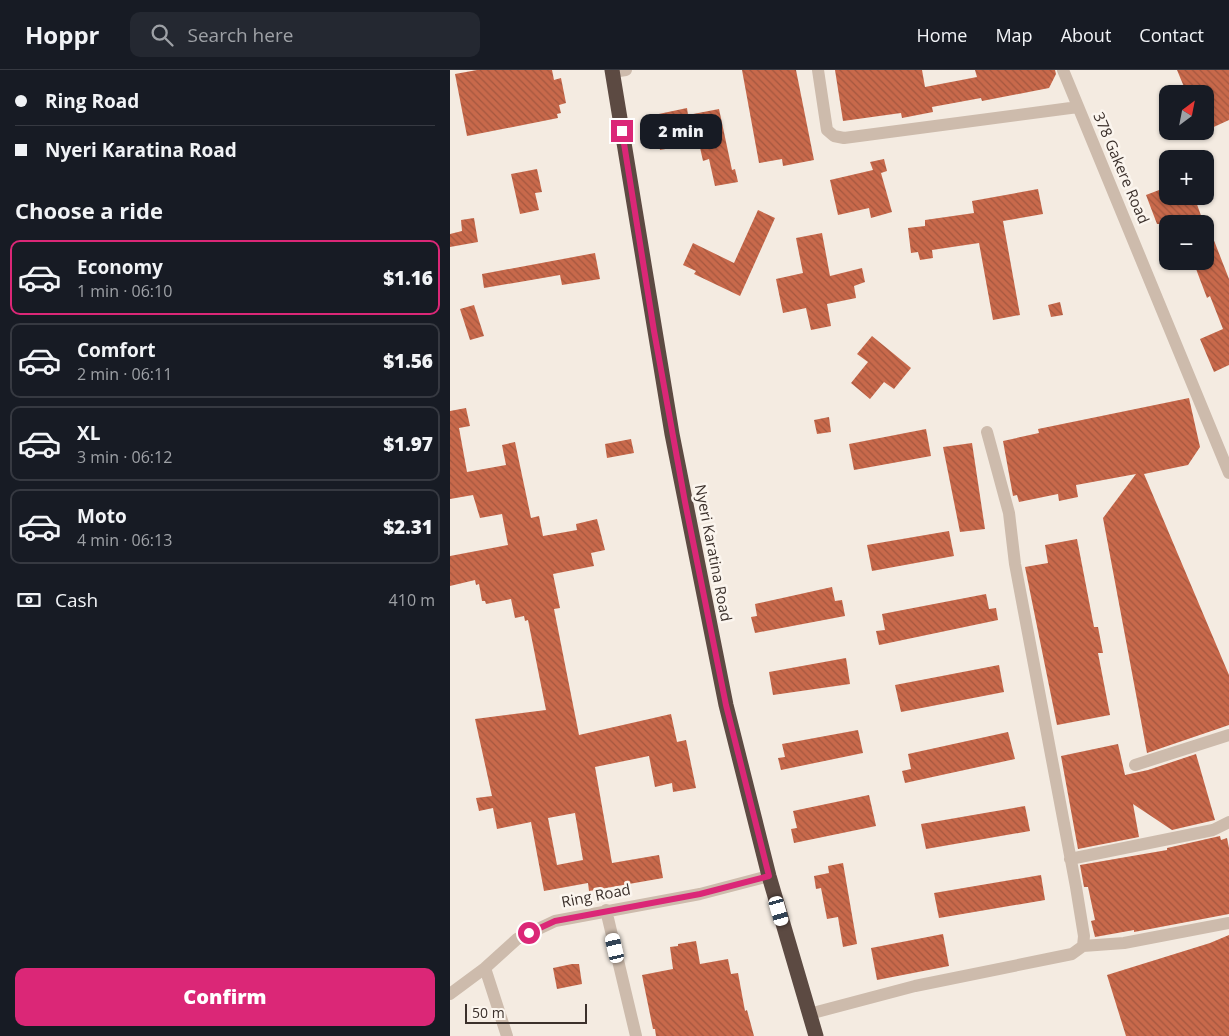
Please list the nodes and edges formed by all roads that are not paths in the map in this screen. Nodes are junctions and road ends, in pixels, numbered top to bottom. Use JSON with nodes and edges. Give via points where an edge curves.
{"nodes":[{"id":1,"x":818,"y":70,"type":"edge"},
{"id":2,"x":1063,"y":70,"type":"edge"},
{"id":3,"x":617,"y":71,"type":"edge"},
{"id":4,"x":1078,"y":107,"type":"junction"},
{"id":5,"x":987,"y":432,"type":"dead end"},
{"id":6,"x":1229,"y":473,"type":"edge"},
{"id":7,"x":1229,"y":735,"type":"edge"},
{"id":8,"x":1135,"y":765,"type":"dead end"},
{"id":9,"x":1229,"y":822,"type":"edge"},
{"id":10,"x":1070,"y":859,"type":"junction"},
{"id":11,"x":769,"y":876,"type":"junction"},
{"id":12,"x":606,"y":910,"type":"junction"},
{"id":13,"x":1229,"y":923,"type":"edge"},
{"id":14,"x":1083,"y":946,"type":"junction"},
{"id":15,"x":485,"y":968,"type":"junction"},
{"id":16,"x":450,"y":994,"type":"edge"},
{"id":17,"x":809,"y":1014,"type":"junction"},
{"id":18,"x":506,"y":1036,"type":"edge"},
{"id":19,"x":636,"y":1036,"type":"edge"},
{"id":20,"x":816,"y":1036,"type":"edge"}],
"edges":[{"from":1,"to":4,"type":"street","via":[[827,130],[844,138]]},
{"from":2,"to":4,"type":"street","name":"378 Gakere Road"},
{"from":3,"to":11,"type":"highway","name":"Nyeri Karatina Road","via":[[675,453],[726,705]]},
{"from":4,"to":6,"type":"street","name":"378 Gakere Road"},
{"from":5,"to":10,"type":"street","via":[[1009,513],[1015,564]]},
{"from":7,"to":8,"type":"street"},
{"from":9,"to":10,"type":"street","via":[[1213,830]]},
{"from":10,"to":14,"type":"street"},
{"from":11,"to":12,"type":"street","name":"Ring Road","via":[[700,894]]},
{"from":11,"to":17,"type":"highway","name":"Nyeri Karatina Road"},
{"from":12,"to":15,"type":"street","name":"Ring Road","via":[[555,921],[517,939]]},
{"from":12,"to":19,"type":"street"},
{"from":13,"to":14,"type":"street","via":[[1124,943]]},
{"from":14,"to":17,"type":"street","via":[[1072,954],[916,986]]},
{"from":15,"to":16,"type":"street","name":"Ring Road"},
{"from":15,"to":18,"type":"street"},
{"from":17,"to":20,"type":"highway","name":"Nyeri Karatina Road"}]}
